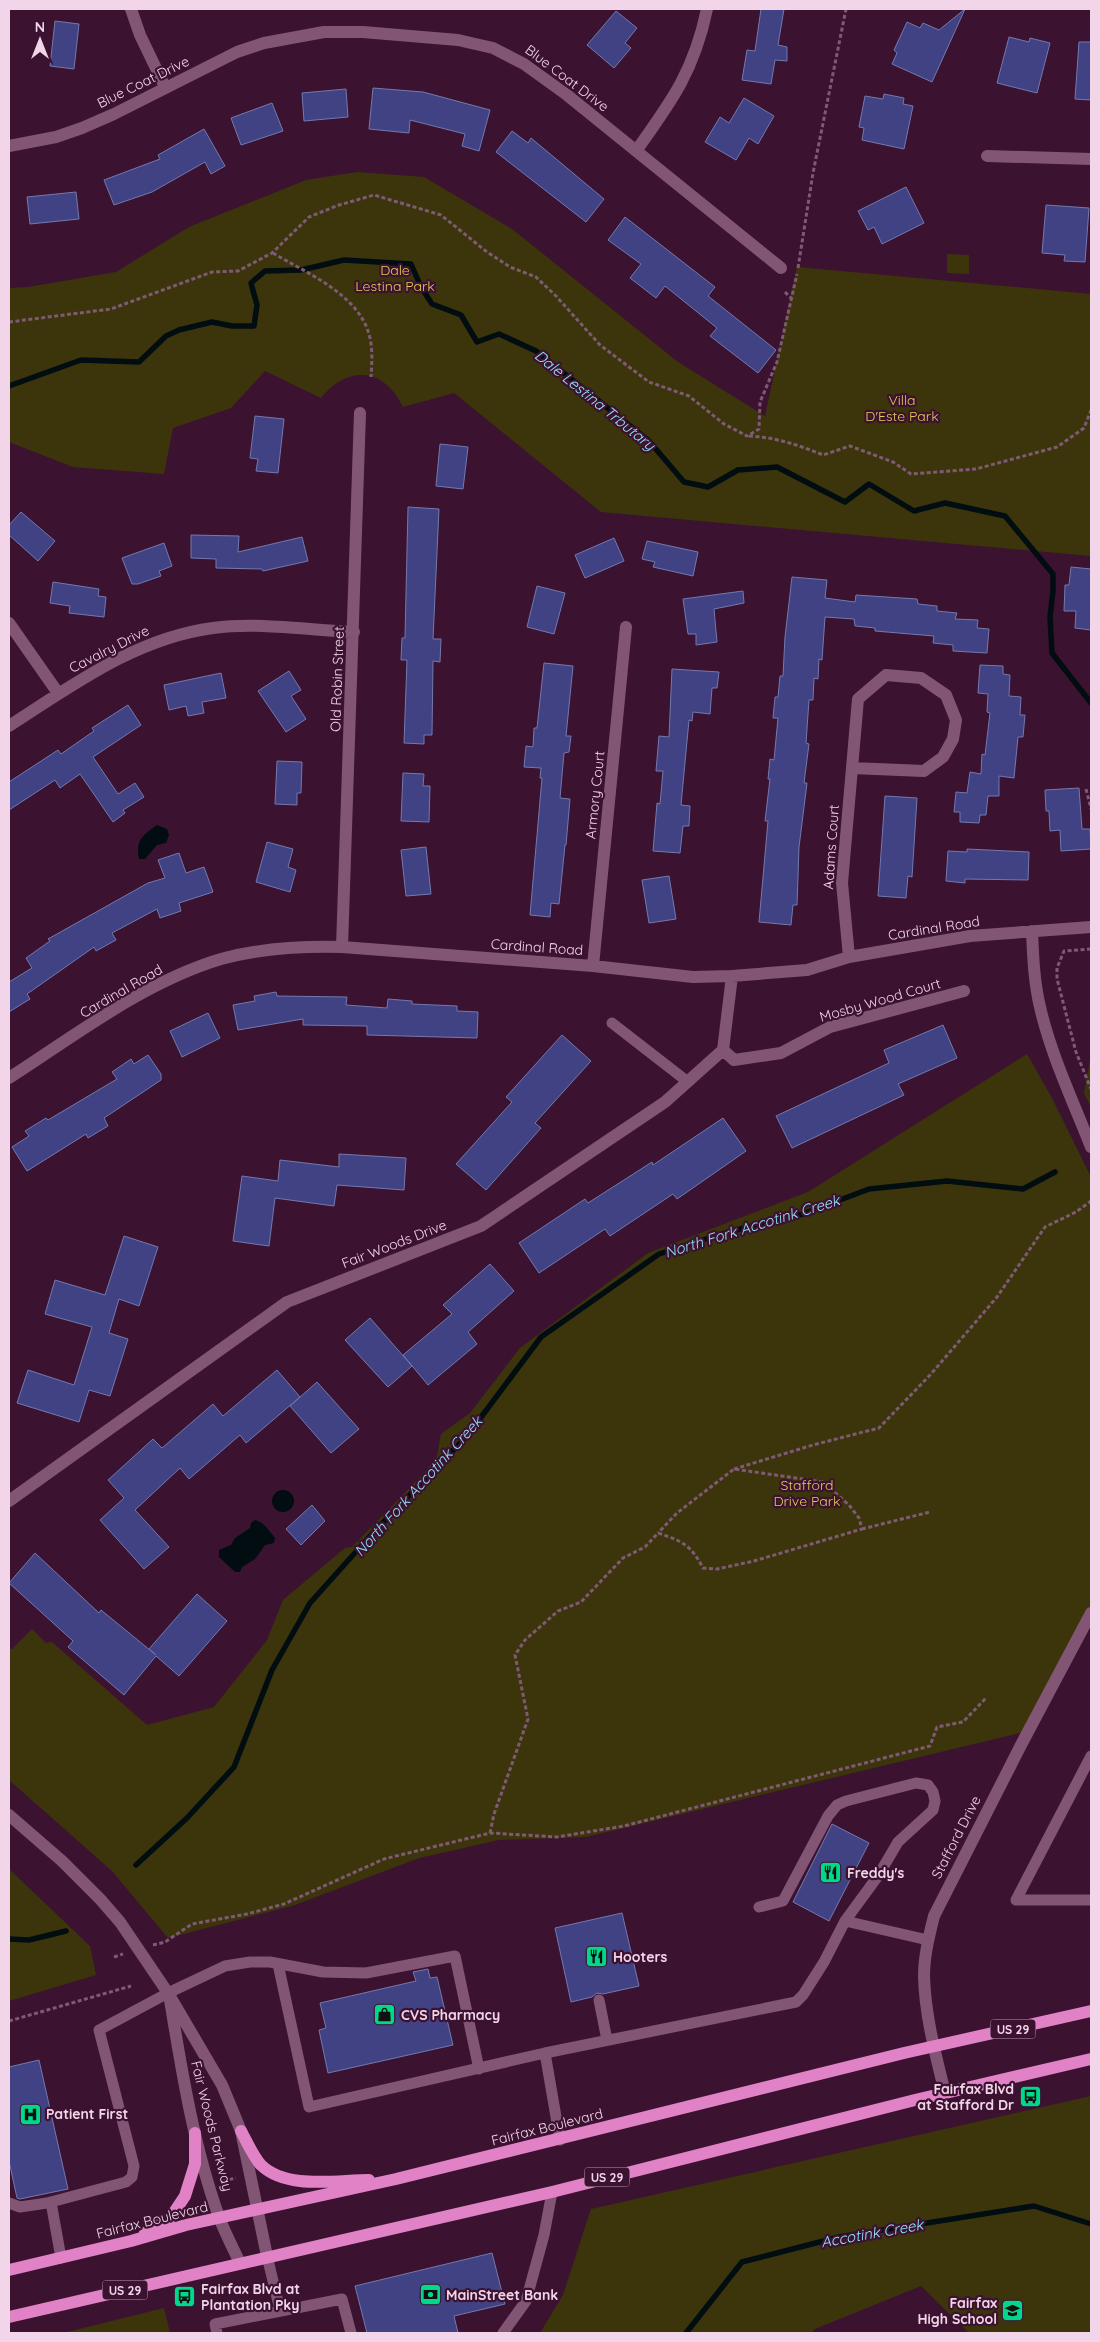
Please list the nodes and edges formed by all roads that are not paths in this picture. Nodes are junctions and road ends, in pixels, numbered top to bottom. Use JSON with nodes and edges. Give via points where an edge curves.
{"nodes":[{"id":1,"x":131,"y":9,"type":"edge"},
{"id":2,"x":707,"y":9,"type":"edge"},
{"id":3,"x":164,"y":87,"type":"junction"},
{"id":4,"x":9,"y":146,"type":"edge"},
{"id":5,"x":636,"y":151,"type":"junction"},
{"id":6,"x":987,"y":156,"type":"dead end"},
{"id":7,"x":1091,"y":159,"type":"edge"},
{"id":8,"x":781,"y":268,"type":"dead end"},
{"id":9,"x":360,"y":412,"type":"dead end"},
{"id":10,"x":9,"y":623,"type":"edge"},
{"id":11,"x":626,"y":627,"type":"dead end"},
{"id":12,"x":354,"y":632,"type":"junction"},
{"id":13,"x":58,"y":693,"type":"junction"},
{"id":14,"x":9,"y":726,"type":"edge"},
{"id":15,"x":852,"y":768,"type":"junction"},
{"id":16,"x":1091,"y":927,"type":"edge"},
{"id":17,"x":1032,"y":931,"type":"junction"},
{"id":18,"x":342,"y":947,"type":"junction"},
{"id":19,"x":849,"y":957,"type":"junction"},
{"id":20,"x":593,"y":966,"type":"junction"},
{"id":21,"x":732,"y":976,"type":"junction"},
{"id":22,"x":964,"y":991,"type":"dead end"},
{"id":23,"x":612,"y":1023,"type":"dead end"},
{"id":24,"x":723,"y":1050,"type":"junction"},
{"id":25,"x":9,"y":1078,"type":"edge"},
{"id":26,"x":688,"y":1082,"type":"junction"},
{"id":27,"x":1091,"y":1147,"type":"edge"},
{"id":28,"x":9,"y":1501,"type":"edge"},
{"id":29,"x":1091,"y":1613,"type":"edge"},
{"id":30,"x":1091,"y":1756,"type":"edge"},
{"id":31,"x":9,"y":1815,"type":"edge"},
{"id":32,"x":1091,"y":1900,"type":"edge"},
{"id":33,"x":759,"y":1907,"type":"dead end"},
{"id":34,"x":845,"y":1921,"type":"junction"},
{"id":35,"x":928,"y":1940,"type":"junction"},
{"id":36,"x":278,"y":1964,"type":"junction"},
{"id":37,"x":168,"y":1993,"type":"junction"},
{"id":38,"x":599,"y":2000,"type":"dead end"},
{"id":39,"x":1091,"y":2011,"type":"edge"},
{"id":40,"x":607,"y":2040,"type":"junction"},
{"id":41,"x":934,"y":2047,"type":"junction"},
{"id":42,"x":545,"y":2053,"type":"junction"},
{"id":43,"x":1091,"y":2059,"type":"edge"},
{"id":44,"x":479,"y":2069,"type":"junction"},
{"id":45,"x":945,"y":2093,"type":"junction"},
{"id":46,"x":242,"y":2132,"type":"junction"},
{"id":47,"x":195,"y":2133,"type":"junction"},
{"id":48,"x":560,"y":2140,"type":"junction"},
{"id":49,"x":396,"y":2179,"type":"junction"},
{"id":50,"x":552,"y":2192,"type":"junction"},
{"id":51,"x":51,"y":2202,"type":"junction"},
{"id":52,"x":9,"y":2203,"type":"edge"},
{"id":53,"x":257,"y":2210,"type":"junction"},
{"id":54,"x":220,"y":2218,"type":"junction"},
{"id":55,"x":131,"y":2242,"type":"junction"},
{"id":56,"x":267,"y":2256,"type":"junction"},
{"id":57,"x":61,"y":2258,"type":"junction"},
{"id":58,"x":240,"y":2263,"type":"junction"},
{"id":59,"x":9,"y":2270,"type":"edge"},
{"id":60,"x":280,"y":2310,"type":"junction"},
{"id":61,"x":9,"y":2317,"type":"edge"},
{"id":62,"x":217,"y":2333,"type":"edge"},
{"id":63,"x":351,"y":2333,"type":"edge"},
{"id":64,"x":503,"y":2333,"type":"edge"}],
"edges":[{"from":1,"to":3,"type":"street"},
{"from":2,"to":5,"type":"street","via":[[699,45],[684,81]]},
{"from":3,"to":4,"type":"street","name":"Blue Coat Drive","via":[[82,128],[56,137]]},
{"from":3,"to":5,"type":"street","name":"Blue Coat Drive","via":[[237,52],[294,36],[363,32],[458,40],[493,48],[524,64]]},
{"from":5,"to":8,"type":"street","name":"Blue Coat Drive"},
{"from":6,"to":7,"type":"street"},
{"from":9,"to":12,"type":"street","name":"Old Robin Street"},
{"from":10,"to":13,"type":"street"},
{"from":11,"to":20,"type":"street","name":"Armory Court"},
{"from":12,"to":13,"type":"street","name":"Cavalry Drive","via":[[239,626],[192,632],[131,652]]},
{"from":12,"to":18,"type":"street","name":"Old Robin Street"},
{"from":13,"to":14,"type":"street","name":"Cavalry Drive"},
{"from":15,"to":15,"type":"street","name":"Adams Court","via":[[858,699],[886,675],[921,678],[946,695],[956,720],[954,739],[943,757],[924,771]]},
{"from":15,"to":19,"type":"street","name":"Adams Court","via":[[842,883]]},
{"from":16,"to":17,"type":"street","name":"Cardinal Road"},
{"from":17,"to":19,"type":"street","name":"Cardinal Road","via":[[970,936]]},
{"from":17,"to":27,"type":"street","via":[[1040,1007],[1051,1046]]},
{"from":18,"to":20,"type":"street","name":"Cardinal Road"},
{"from":18,"to":25,"type":"street","name":"Cardinal Road","via":[[266,950],[220,960],[178,975]]},
{"from":19,"to":21,"type":"street","name":"Cardinal Road","via":[[807,970]]},
{"from":20,"to":21,"type":"street","name":"Cardinal Road","via":[[693,977]]},
{"from":21,"to":24,"type":"street"},
{"from":22,"to":24,"type":"street","name":"Mosby Wood Court","via":[[830,1027],[781,1053],[734,1060]]},
{"from":23,"to":26,"type":"lane"},
{"from":24,"to":26,"type":"street","name":"Fair Woods Drive"},
{"from":26,"to":28,"type":"street","name":"Fair Woods Drive","via":[[665,1102],[481,1226],[287,1302]]},
{"from":29,"to":35,"type":"street","name":"Stafford Drive","via":[[942,1897]]},
{"from":30,"to":32,"type":"lane","via":[[1016,1900]]},
{"from":31,"to":37,"type":"street","name":"Fair Woods Parkway","via":[[100,1899],[120,1922]]},
{"from":33,"to":34,"type":"lane","via":[[783,1901],[790,1892],[828,1816],[837,1805],[892,1788],[916,1783],[928,1785],[935,1801],[933,1810],[898,1842]]},
{"from":34,"to":35,"type":"lane"},
{"from":34,"to":40,"type":"lane","via":[[824,1962],[796,2002]]},
{"from":35,"to":41,"type":"street","name":"Stafford Drive","via":[[924,1977]]},
{"from":36,"to":37,"type":"lane","via":[[250,1962],[225,1966]]},
{"from":36,"to":44,"type":"lane","via":[[323,1972],[366,1973],[455,1956]]},
{"from":36,"to":44,"type":"lane","via":[[308,2107]]},
{"from":37,"to":46,"type":"street","name":"Fair Woods Parkway","via":[[222,2085]]},
{"from":37,"to":47,"type":"street","name":"Fair Woods Parkway"},
{"from":37,"to":51,"type":"lane","via":[[100,2030],[134,2166],[132,2177],[126,2182]]},
{"from":38,"to":40,"type":"lane"},
{"from":39,"to":41,"type":"main road","name":"Fairfax Boulevard","number":"US 29"},
{"from":40,"to":42,"type":"lane"},
{"from":41,"to":45,"type":"street","name":"Stafford Drive"},
{"from":41,"to":48,"type":"main road","name":"Fairfax Boulevard","number":"US 29"},
{"from":42,"to":44,"type":"lane"},
{"from":42,"to":48,"type":"lane"},
{"from":43,"to":45,"type":"main road","number":"US 29"},
{"from":45,"to":50,"type":"main road","number":"US 29"},
{"from":46,"to":49,"type":"main road","via":[[259,2163],[287,2180]]},
{"from":46,"to":53,"type":"street","name":"Fair Woods Parkway"},
{"from":47,"to":54,"type":"street","name":"Fair Woods Parkway"},
{"from":47,"to":55,"type":"main road","via":[[194,2164],[185,2196],[171,2217]]},
{"from":48,"to":49,"type":"main road","name":"Fairfax Boulevard","number":"US 29"},
{"from":49,"to":53,"type":"main road","name":"Fairfax Boulevard","number":"US 29"},
{"from":50,"to":56,"type":"main road","number":"US 29"},
{"from":50,"to":64,"type":"lane","via":[[526,2301]]},
{"from":51,"to":52,"type":"lane","via":[[20,2207]]},
{"from":51,"to":57,"type":"lane"},
{"from":53,"to":54,"type":"main road","name":"Fairfax Boulevard","number":"US 29"},
{"from":53,"to":56,"type":"street","name":"Fair Woods Parkway"},
{"from":54,"to":55,"type":"main road","name":"Fairfax Boulevard","number":"US 29"},
{"from":54,"to":58,"type":"street","name":"Fair Woods Parkway"},
{"from":55,"to":57,"type":"main road","name":"Fairfax Boulevard","number":"US 29"},
{"from":56,"to":58,"type":"main road","number":"US 29"},
{"from":56,"to":60,"type":"lane"},
{"from":57,"to":59,"type":"main road","name":"Fairfax Boulevard","number":"US 29"},
{"from":58,"to":61,"type":"main road","number":"US 29"},
{"from":60,"to":62,"type":"lane","via":[[215,2324]]},
{"from":60,"to":63,"type":"lane","via":[[342,2299]]}]}
